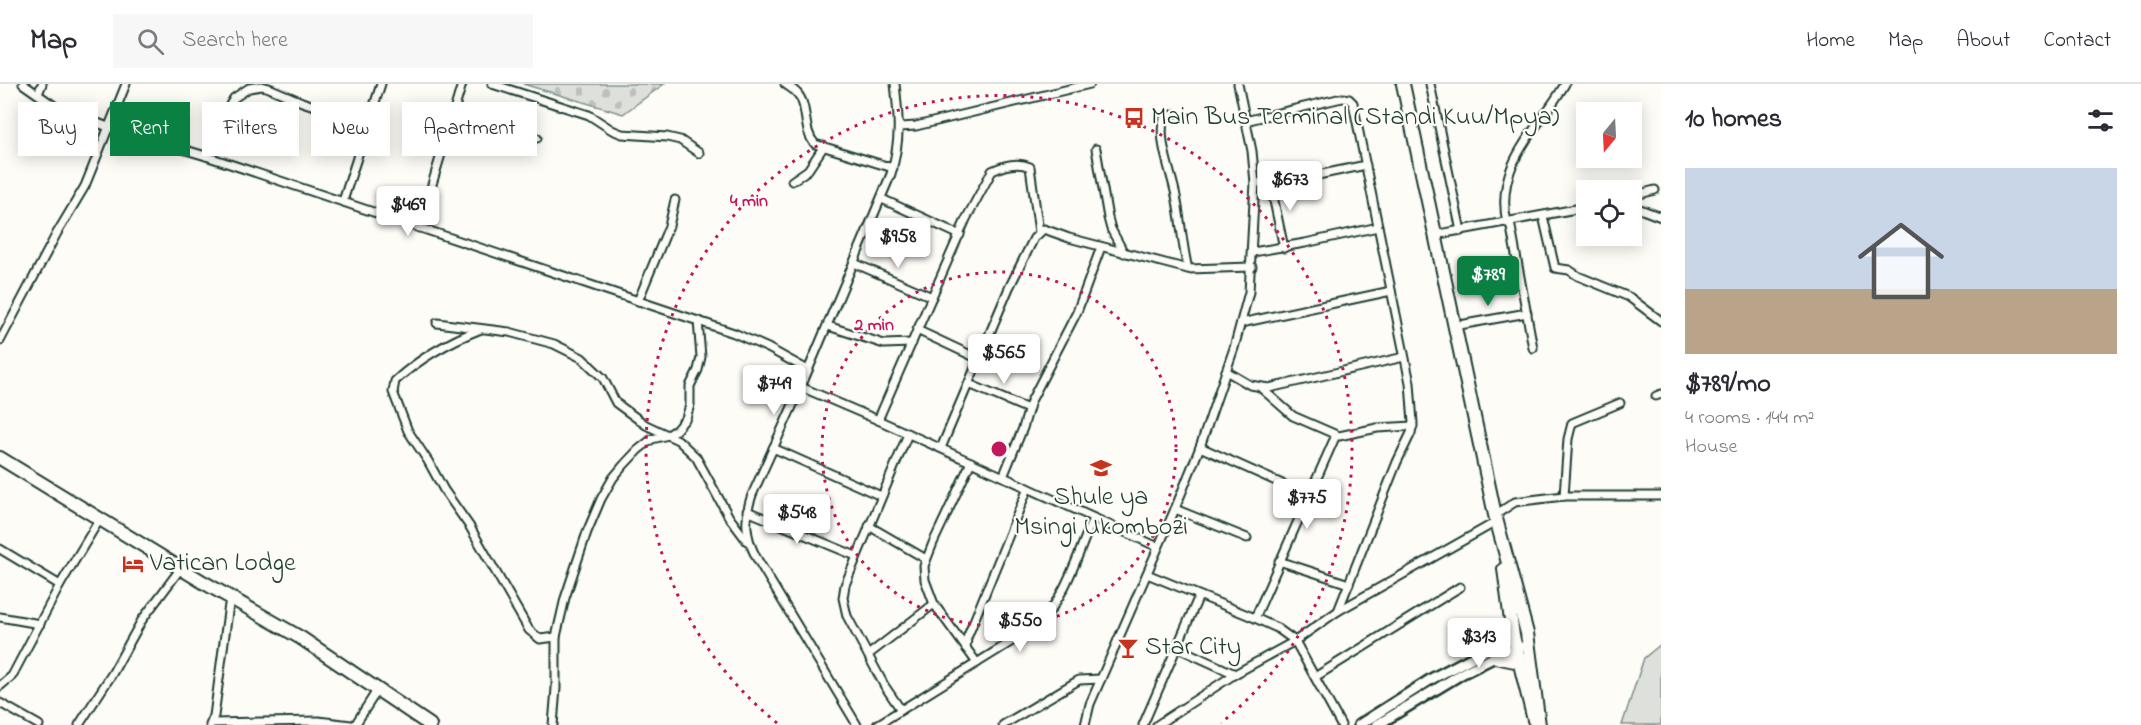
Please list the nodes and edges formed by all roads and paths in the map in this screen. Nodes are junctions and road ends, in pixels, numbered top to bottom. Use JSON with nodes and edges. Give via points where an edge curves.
{"nodes":[{"id":1,"x":23,"y":84,"type":"edge"},
{"id":2,"x":42,"y":84,"type":"edge"},
{"id":3,"x":126,"y":84,"type":"edge"},
{"id":4,"x":381,"y":84,"type":"edge"},
{"id":5,"x":462,"y":84,"type":"edge"},
{"id":6,"x":492,"y":84,"type":"edge"},
{"id":7,"x":785,"y":84,"type":"edge"},
{"id":8,"x":895,"y":84,"type":"edge"},
{"id":9,"x":1090,"y":84,"type":"edge"},
{"id":10,"x":1238,"y":84,"type":"edge"},
{"id":11,"x":1403,"y":84,"type":"edge"},
{"id":12,"x":1430,"y":84,"type":"edge"},
{"id":13,"x":1564,"y":84,"type":"edge"},
{"id":14,"x":1081,"y":85,"type":"edge"},
{"id":15,"x":38,"y":94,"type":"junction"},
{"id":16,"x":232,"y":102,"type":"edge"},
{"id":17,"x":376,"y":102,"type":"edge"},
{"id":18,"x":457,"y":102,"type":"edge"},
{"id":19,"x":311,"y":105,"type":"edge"},
{"id":20,"x":1175,"y":114,"type":"dead end"},
{"id":21,"x":1245,"y":121,"type":"junction"},
{"id":22,"x":108,"y":127,"type":"junction"},
{"id":23,"x":900,"y":127,"type":"junction"},
{"id":24,"x":824,"y":146,"type":"junction"},
{"id":25,"x":1096,"y":149,"type":"dead end"},
{"id":26,"x":699,"y":153,"type":"dead end"},
{"id":27,"x":202,"y":155,"type":"edge"},
{"id":28,"x":206,"y":156,"type":"edge"},
{"id":29,"x":358,"y":156,"type":"edge"},
{"id":30,"x":441,"y":156,"type":"edge"},
{"id":31,"x":1366,"y":165,"type":"junction"},
{"id":32,"x":893,"y":168,"type":"junction"},
{"id":33,"x":792,"y":181,"type":"dead end"},
{"id":34,"x":1270,"y":182,"type":"junction"},
{"id":35,"x":1255,"y":183,"type":"junction"},
{"id":36,"x":1654,"y":190,"type":"dead end"},
{"id":37,"x":1642,"y":193,"type":"edge"},
{"id":38,"x":882,"y":199,"type":"junction"},
{"id":39,"x":675,"y":200,"type":"dead end"},
{"id":40,"x":343,"y":201,"type":"junction"},
{"id":41,"x":1576,"y":209,"type":"edge"},
{"id":42,"x":1642,"y":210,"type":"edge"},
{"id":43,"x":1543,"y":216,"type":"junction"},
{"id":44,"x":1661,"y":217,"type":"edge"},
{"id":45,"x":1509,"y":222,"type":"junction"},
{"id":46,"x":1378,"y":227,"type":"junction"},
{"id":47,"x":419,"y":228,"type":"junction"},
{"id":48,"x":1461,"y":231,"type":"junction"},
{"id":49,"x":1039,"y":232,"type":"junction"},
{"id":50,"x":960,"y":235,"type":"junction"},
{"id":51,"x":1434,"y":235,"type":"junction"},
{"id":52,"x":1101,"y":247,"type":"junction"},
{"id":53,"x":1284,"y":248,"type":"junction"},
{"id":54,"x":1253,"y":252,"type":"junction"},
{"id":55,"x":1124,"y":253,"type":"junction"},
{"id":56,"x":854,"y":263,"type":"junction"},
{"id":57,"x":1252,"y":267,"type":"junction"},
{"id":58,"x":1188,"y":269,"type":"junction"},
{"id":59,"x":1391,"y":291,"type":"junction"},
{"id":60,"x":932,"y":297,"type":"junction"},
{"id":61,"x":638,"y":301,"type":"junction"},
{"id":62,"x":1527,"y":313,"type":"junction"},
{"id":63,"x":698,"y":321,"type":"junction"},
{"id":64,"x":1661,"y":321,"type":"edge"},
{"id":65,"x":437,"y":323,"type":"dead end"},
{"id":66,"x":1241,"y":323,"type":"junction"},
{"id":67,"x":828,"y":326,"type":"junction"},
{"id":68,"x":1454,"y":326,"type":"junction"},
{"id":69,"x":481,"y":329,"type":"junction"},
{"id":70,"x":917,"y":330,"type":"junction"},
{"id":71,"x":0,"y":341,"type":"edge"},
{"id":72,"x":912,"y":343,"type":"junction"},
{"id":73,"x":1533,"y":348,"type":"dead end"},
{"id":74,"x":1404,"y":357,"type":"junction"},
{"id":75,"x":979,"y":359,"type":"junction"},
{"id":76,"x":808,"y":370,"type":"junction"},
{"id":77,"x":1226,"y":371,"type":"junction"},
{"id":78,"x":969,"y":384,"type":"junction"},
{"id":79,"x":801,"y":387,"type":"junction"},
{"id":80,"x":1261,"y":388,"type":"junction"},
{"id":81,"x":1620,"y":403,"type":"dead end"},
{"id":82,"x":1028,"y":410,"type":"junction"},
{"id":83,"x":878,"y":420,"type":"junction"},
{"id":84,"x":1413,"y":426,"type":"junction"},
{"id":85,"x":908,"y":434,"type":"junction"},
{"id":86,"x":668,"y":435,"type":"junction"},
{"id":87,"x":1336,"y":435,"type":"junction"},
{"id":88,"x":1200,"y":447,"type":"junction"},
{"id":89,"x":774,"y":448,"type":"junction"},
{"id":90,"x":941,"y":448,"type":"junction"},
{"id":91,"x":0,"y":458,"type":"edge"},
{"id":92,"x":971,"y":462,"type":"junction"},
{"id":93,"x":1004,"y":477,"type":"junction"},
{"id":94,"x":1028,"y":488,"type":"junction"},
{"id":95,"x":1661,"y":495,"type":"edge"},
{"id":96,"x":881,"y":496,"type":"junction"},
{"id":97,"x":1309,"y":496,"type":"junction"},
{"id":98,"x":1564,"y":496,"type":"junction"},
{"id":99,"x":1175,"y":509,"type":"junction"},
{"id":100,"x":747,"y":511,"type":"junction"},
{"id":101,"x":101,"y":517,"type":"junction"},
{"id":102,"x":1093,"y":518,"type":"junction"},
{"id":103,"x":1496,"y":519,"type":"junction"},
{"id":104,"x":869,"y":526,"type":"junction"},
{"id":105,"x":1247,"y":538,"type":"dead end"},
{"id":106,"x":748,"y":542,"type":"junction"},
{"id":107,"x":1502,"y":544,"type":"junction"},
{"id":108,"x":1158,"y":547,"type":"junction"},
{"id":109,"x":0,"y":549,"type":"edge"},
{"id":110,"x":856,"y":556,"type":"junction"},
{"id":111,"x":926,"y":559,"type":"junction"},
{"id":112,"x":1279,"y":561,"type":"junction"},
{"id":113,"x":181,"y":568,"type":"junction"},
{"id":114,"x":1147,"y":574,"type":"junction"},
{"id":115,"x":1349,"y":584,"type":"junction"},
{"id":116,"x":60,"y":585,"type":"junction"},
{"id":117,"x":1460,"y":587,"type":"dead end"},
{"id":118,"x":230,"y":596,"type":"junction"},
{"id":119,"x":1199,"y":596,"type":"junction"},
{"id":120,"x":934,"y":604,"type":"junction"},
{"id":121,"x":1338,"y":611,"type":"junction"},
{"id":122,"x":0,"y":616,"type":"edge"},
{"id":123,"x":1255,"y":618,"type":"junction"},
{"id":124,"x":40,"y":624,"type":"junction"},
{"id":125,"x":556,"y":637,"type":"junction"},
{"id":126,"x":1295,"y":641,"type":"junction"},
{"id":127,"x":1520,"y":644,"type":"junction"},
{"id":128,"x":966,"y":648,"type":"junction"},
{"id":129,"x":1178,"y":648,"type":"junction"},
{"id":130,"x":868,"y":654,"type":"junction"},
{"id":131,"x":1495,"y":657,"type":"junction"},
{"id":132,"x":1520,"y":662,"type":"junction"},
{"id":133,"x":978,"y":663,"type":"junction"},
{"id":134,"x":1235,"y":674,"type":"junction"},
{"id":135,"x":1315,"y":677,"type":"junction"},
{"id":136,"x":1101,"y":679,"type":"junction"},
{"id":137,"x":0,"y":686,"type":"edge"},
{"id":138,"x":378,"y":689,"type":"junction"},
{"id":139,"x":0,"y":703,"type":"edge"},
{"id":140,"x":901,"y":710,"type":"junction"},
{"id":141,"x":211,"y":724,"type":"edge"},
{"id":142,"x":39,"y":725,"type":"edge"},
{"id":143,"x":79,"y":725,"type":"edge"},
{"id":144,"x":353,"y":725,"type":"edge"},
{"id":145,"x":430,"y":725,"type":"edge"},
{"id":146,"x":552,"y":725,"type":"edge"},
{"id":147,"x":857,"y":725,"type":"edge"},
{"id":148,"x":877,"y":725,"type":"edge"},
{"id":149,"x":1003,"y":725,"type":"edge"},
{"id":150,"x":1085,"y":725,"type":"edge"},
{"id":151,"x":1143,"y":725,"type":"edge"},
{"id":152,"x":1157,"y":725,"type":"edge"},
{"id":153,"x":1341,"y":725,"type":"edge"},
{"id":154,"x":1359,"y":725,"type":"edge"},
{"id":155,"x":1377,"y":725,"type":"edge"},
{"id":156,"x":1538,"y":725,"type":"edge"}],
"edges":[{"from":1,"to":15,"type":"street"},
{"from":2,"to":15,"type":"street"},
{"from":3,"to":22,"type":"street"},
{"from":4,"to":17,"type":"street"},
{"from":5,"to":18,"type":"street"},
{"from":6,"to":26,"type":"street","via":[[589,115],[622,134],[667,136]]},
{"from":7,"to":24,"type":"street","via":[[800,99],[812,142]]},
{"from":8,"to":23,"type":"street"},
{"from":9,"to":14,"type":"street"},
{"from":10,"to":21,"type":"street"},
{"from":11,"to":51,"type":"highway"},
{"from":12,"to":48,"type":"street"},
{"from":13,"to":45,"type":"street","via":[[1509,172],[1504,202]]},
{"from":14,"to":23,"type":"street"},
{"from":15,"to":22,"type":"street","via":[[56,107]]},
{"from":16,"to":19,"type":"street","via":[[249,88],[262,86]]},
{"from":20,"to":58,"type":"street","via":[[1164,118],[1162,132]]},
{"from":21,"to":31,"type":"street","via":[[1349,99]]},
{"from":21,"to":35,"type":"street"},
{"from":22,"to":27,"type":"street"},
{"from":22,"to":71,"type":"street","via":[[85,186]]},
{"from":23,"to":32,"type":"street"},
{"from":24,"to":32,"type":"street"},
{"from":24,"to":33,"type":"street","via":[[808,170]]},
{"from":25,"to":55,"type":"street","via":[[1108,218]]},
{"from":28,"to":40,"type":"street"},
{"from":29,"to":40,"type":"street"},
{"from":30,"to":47,"type":"street"},
{"from":31,"to":34,"type":"street"},
{"from":31,"to":46,"type":"street"},
{"from":32,"to":38,"type":"street"},
{"from":34,"to":35,"type":"street"},
{"from":34,"to":53,"type":"street"},
{"from":35,"to":54,"type":"street"},
{"from":36,"to":37,"type":"street"},
{"from":38,"to":50,"type":"street"},
{"from":38,"to":56,"type":"street"},
{"from":39,"to":61,"type":"street","via":[[669,226]]},
{"from":40,"to":47,"type":"street"},
{"from":41,"to":43,"type":"street"},
{"from":42,"to":44,"type":"street"},
{"from":43,"to":45,"type":"street"},
{"from":43,"to":64,"type":"street","via":[[1555,268],[1569,270],[1629,297]]},
{"from":45,"to":48,"type":"street"},
{"from":45,"to":62,"type":"street"},
{"from":46,"to":53,"type":"street"},
{"from":46,"to":59,"type":"street"},
{"from":47,"to":61,"type":"street"},
{"from":48,"to":51,"type":"street"},
{"from":49,"to":50,"type":"street","via":[[1032,170],[1020,164],[992,171]]},
{"from":49,"to":52,"type":"street","via":[[1044,229]]},
{"from":49,"to":75,"type":"street","via":[[1009,288]]},
{"from":50,"to":60,"type":"street"},
{"from":51,"to":68,"type":"highway"},
{"from":52,"to":55,"type":"street"},
{"from":52,"to":82,"type":"street","via":[[1077,312]]},
{"from":53,"to":54,"type":"street"},
{"from":54,"to":57,"type":"street"},
{"from":55,"to":58,"type":"street"},
{"from":56,"to":60,"type":"street"},
{"from":56,"to":67,"type":"street"},
{"from":57,"to":58,"type":"street"},
{"from":57,"to":66,"type":"street"},
{"from":59,"to":66,"type":"street"},
{"from":59,"to":74,"type":"street"},
{"from":60,"to":70,"type":"street"},
{"from":61,"to":63,"type":"street"},
{"from":62,"to":68,"type":"street"},
{"from":62,"to":73,"type":"street"},
{"from":63,"to":76,"type":"street","via":[[768,348]]},
{"from":63,"to":86,"type":"street","via":[[701,357],[690,386],[690,405],[682,422]]},
{"from":65,"to":69,"type":"street"},
{"from":66,"to":77,"type":"street"},
{"from":67,"to":72,"type":"street","via":[[884,344]]},
{"from":67,"to":76,"type":"street"},
{"from":68,"to":103,"type":"highway"},
{"from":69,"to":86,"type":"street","via":[[546,341],[572,351],[603,378],[616,403],[646,425]]},
{"from":69,"to":125,"type":"street","via":[[418,363],[395,381],[393,392],[408,431],[530,630],[540,639]]},
{"from":70,"to":72,"type":"street"},
{"from":70,"to":75,"type":"street"},
{"from":72,"to":83,"type":"street"},
{"from":74,"to":80,"type":"street"},
{"from":74,"to":84,"type":"street","via":[[1413,399]]},
{"from":75,"to":78,"type":"street"},
{"from":76,"to":79,"type":"street"},
{"from":77,"to":80,"type":"street","via":[[1250,386]]},
{"from":77,"to":88,"type":"street"},
{"from":78,"to":82,"type":"street"},
{"from":78,"to":90,"type":"street"},
{"from":79,"to":83,"type":"street"},
{"from":79,"to":89,"type":"street"},
{"from":80,"to":87,"type":"street","via":[[1293,416]]},
{"from":81,"to":98,"type":"street","via":[[1572,423]]},
{"from":82,"to":93,"type":"street"},
{"from":83,"to":85,"type":"street"},
{"from":84,"to":87,"type":"street"},
{"from":84,"to":115,"type":"street"},
{"from":85,"to":90,"type":"street"},
{"from":85,"to":96,"type":"street"},
{"from":86,"to":106,"type":"street","via":[[682,442],[696,457],[729,518]]},
{"from":86,"to":125,"type":"street","via":[[652,439],[638,450],[609,484],[587,532]]},
{"from":87,"to":97,"type":"street"},
{"from":88,"to":97,"type":"street"},
{"from":88,"to":99,"type":"street"},
{"from":89,"to":96,"type":"street"},
{"from":89,"to":100,"type":"street"},
{"from":90,"to":92,"type":"street"},
{"from":91,"to":101,"type":"highway"},
{"from":92,"to":93,"type":"street"},
{"from":92,"to":111,"type":"street"},
{"from":93,"to":94,"type":"street"},
{"from":94,"to":102,"type":"street"},
{"from":94,"to":128,"type":"street"},
{"from":95,"to":98,"type":"street"},
{"from":96,"to":104,"type":"street"},
{"from":97,"to":112,"type":"street"},
{"from":98,"to":103,"type":"street","via":[[1515,502]]},
{"from":99,"to":105,"type":"street"},
{"from":99,"to":108,"type":"street"},
{"from":100,"to":106,"type":"street"},
{"from":100,"to":110,"type":"street"},
{"from":101,"to":113,"type":"highway"},
{"from":101,"to":116,"type":"street"},
{"from":102,"to":108,"type":"street"},
{"from":102,"to":133,"type":"street","via":[[1048,615]]},
{"from":103,"to":107,"type":"highway"},
{"from":103,"to":121,"type":"street"},
{"from":104,"to":110,"type":"street"},
{"from":104,"to":111,"type":"street"},
{"from":106,"to":147,"type":"street"},
{"from":107,"to":127,"type":"highway","via":[[1507,601]]},
{"from":107,"to":127,"type":"highway","via":[[1522,609]]},
{"from":108,"to":114,"type":"street"},
{"from":109,"to":116,"type":"street"},
{"from":110,"to":130,"type":"street","via":[[843,598],[847,616]]},
{"from":111,"to":120,"type":"street","via":[[925,580]]},
{"from":112,"to":115,"type":"street"},
{"from":112,"to":123,"type":"street"},
{"from":113,"to":118,"type":"highway"},
{"from":113,"to":143,"type":"street","via":[[142,620]]},
{"from":114,"to":119,"type":"street"},
{"from":114,"to":136,"type":"street"},
{"from":115,"to":121,"type":"street"},
{"from":116,"to":124,"type":"street"},
{"from":117,"to":135,"type":"street"},
{"from":118,"to":138,"type":"highway"},
{"from":118,"to":141,"type":"street"},
{"from":119,"to":123,"type":"street"},
{"from":119,"to":129,"type":"street"},
{"from":120,"to":128,"type":"street"},
{"from":120,"to":130,"type":"street"},
{"from":121,"to":126,"type":"street"},
{"from":122,"to":124,"type":"street"},
{"from":123,"to":126,"type":"street"},
{"from":124,"to":137,"type":"street","via":[[12,676]]},
{"from":125,"to":146,"type":"street"},
{"from":126,"to":134,"type":"street"},
{"from":126,"to":135,"type":"street"},
{"from":127,"to":131,"type":"main road"},
{"from":127,"to":132,"type":"highway"},
{"from":127,"to":154,"type":"main road","via":[[1433,678]]},
{"from":127,"to":156,"type":"highway"},
{"from":128,"to":133,"type":"street"},
{"from":129,"to":134,"type":"street"},
{"from":129,"to":151,"type":"street"},
{"from":130,"to":140,"type":"street"},
{"from":131,"to":132,"type":"highway"},
{"from":131,"to":155,"type":"main road"},
{"from":132,"to":156,"type":"highway"},
{"from":133,"to":140,"type":"street"},
{"from":134,"to":152,"type":"street"},
{"from":135,"to":153,"type":"street"},
{"from":136,"to":149,"type":"street","via":[[1079,680]]},
{"from":136,"to":150,"type":"street"},
{"from":138,"to":144,"type":"street"},
{"from":138,"to":145,"type":"highway"},
{"from":139,"to":142,"type":"street"},
{"from":140,"to":148,"type":"street"},
{"from":141,"to":144,"type":"street","via":[[318,721]]}]}
